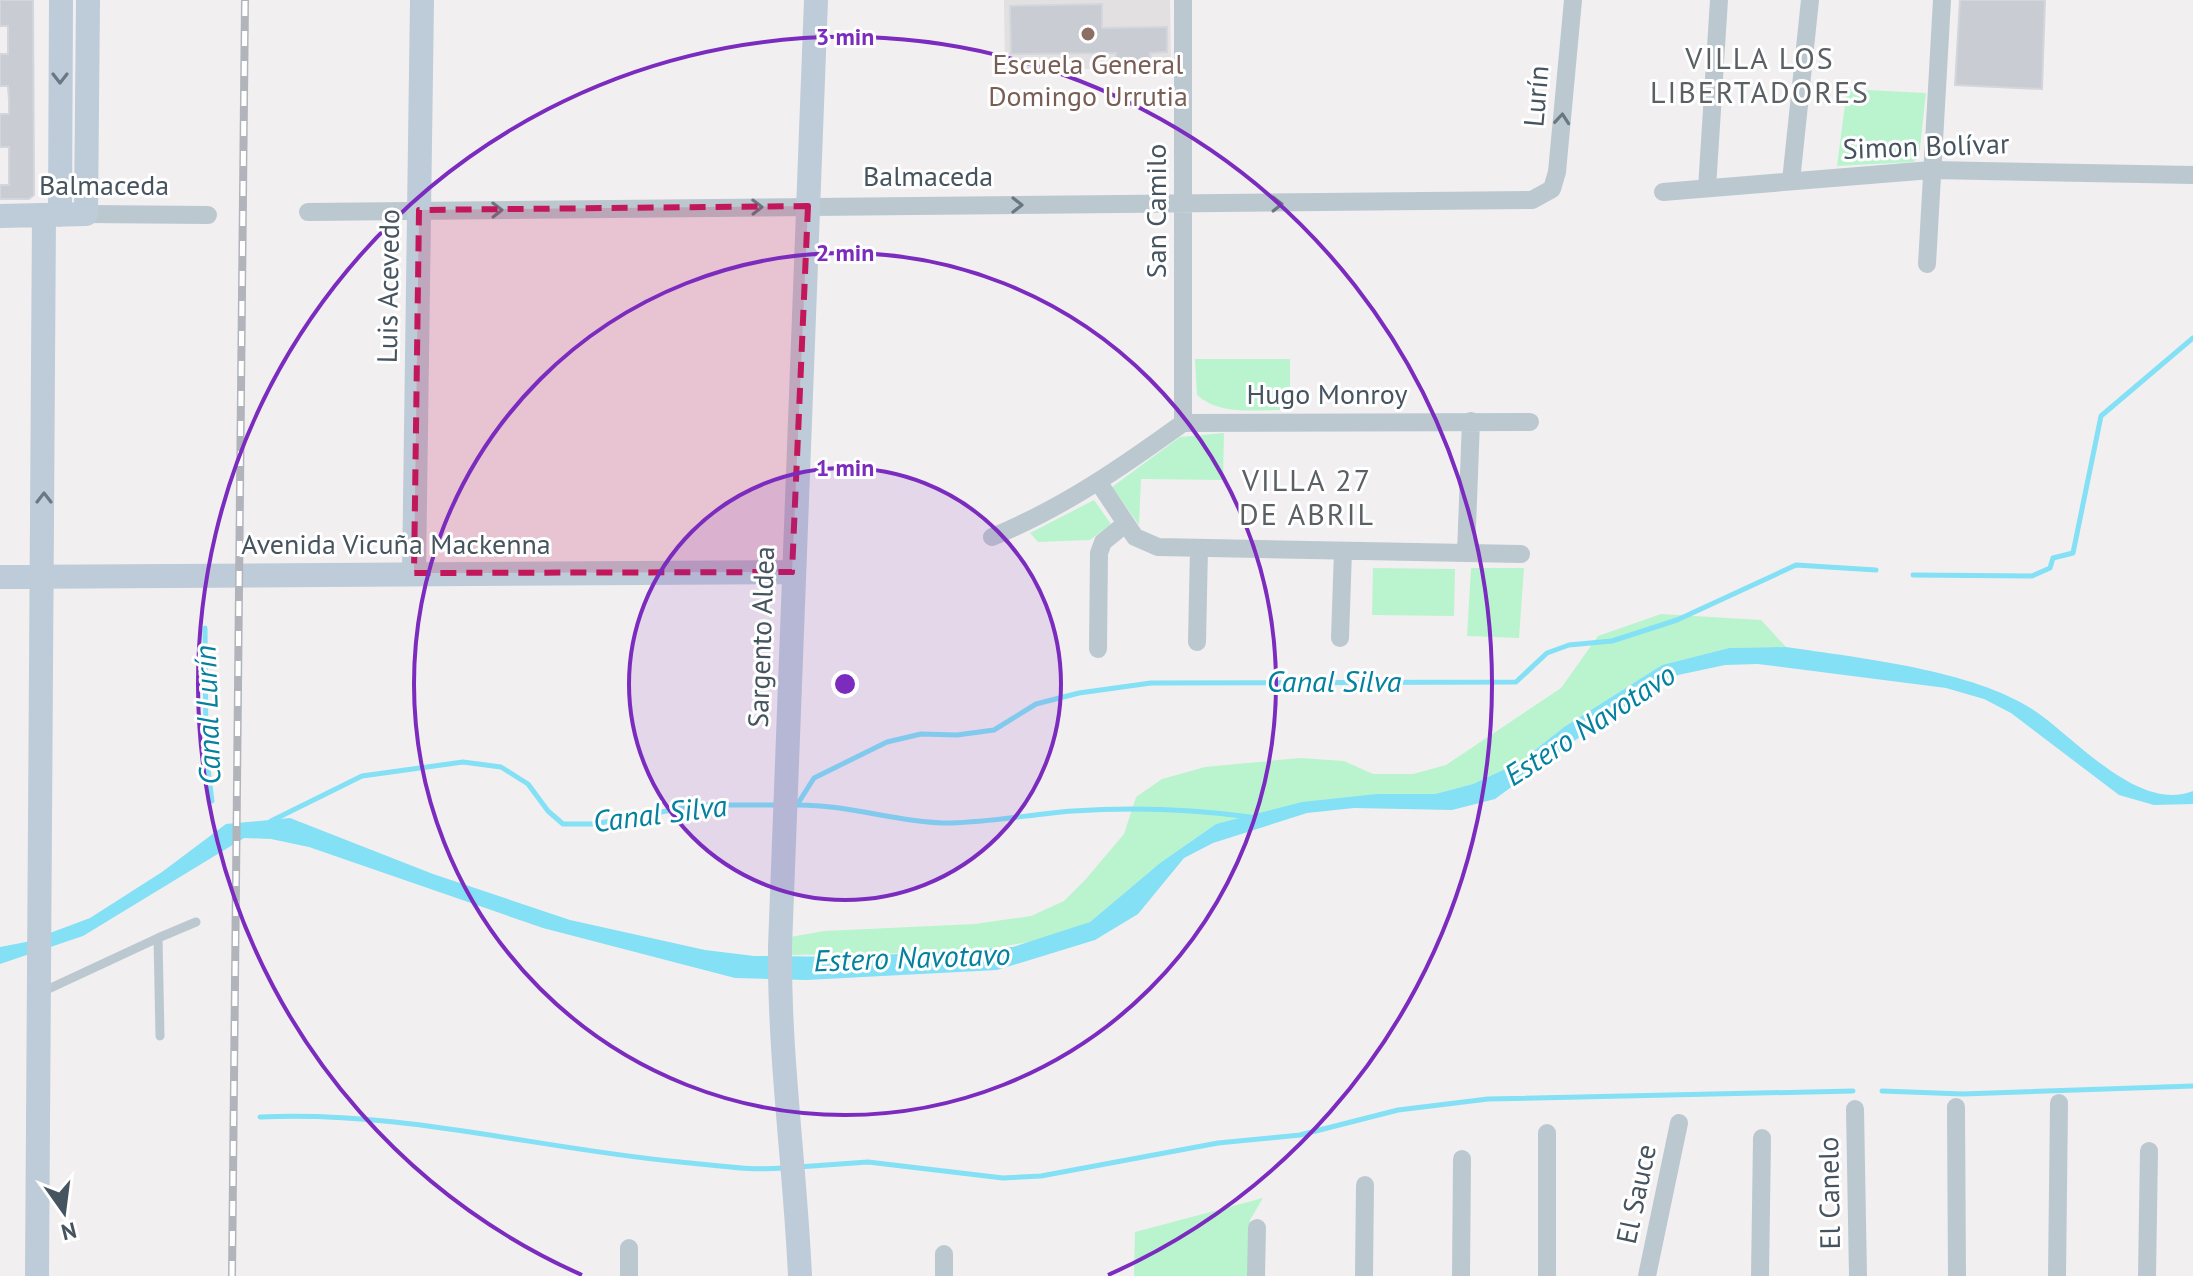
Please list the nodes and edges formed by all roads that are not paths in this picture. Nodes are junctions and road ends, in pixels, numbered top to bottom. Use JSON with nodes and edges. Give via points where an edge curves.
{"nodes":[{"id":1,"x":61,"y":0,"type":"edge"},
{"id":2,"x":88,"y":0,"type":"edge"},
{"id":3,"x":422,"y":0,"type":"edge"},
{"id":4,"x":816,"y":0,"type":"edge"},
{"id":5,"x":1183,"y":0,"type":"edge"},
{"id":6,"x":1573,"y":0,"type":"edge"},
{"id":7,"x":1719,"y":0,"type":"edge"},
{"id":8,"x":1810,"y":0,"type":"edge"},
{"id":9,"x":1942,"y":0,"type":"edge"},
{"id":10,"x":1931,"y":170,"type":"junction"},
{"id":11,"x":2193,"y":175,"type":"edge"},
{"id":12,"x":1791,"y":181,"type":"junction"},
{"id":13,"x":1707,"y":188,"type":"junction"},
{"id":14,"x":1663,"y":192,"type":"dead end"},
{"id":15,"x":1547,"y":194,"type":"joint"},
{"id":16,"x":1184,"y":205,"type":"junction"},
{"id":17,"x":808,"y":206,"type":"junction"},
{"id":18,"x":419,"y":210,"type":"junction"},
{"id":19,"x":308,"y":212,"type":"dead end"},
{"id":20,"x":86,"y":214,"type":"junction"},
{"id":21,"x":52,"y":215,"type":"junction"},
{"id":22,"x":208,"y":215,"type":"dead end"},
{"id":23,"x":0,"y":216,"type":"edge"},
{"id":24,"x":1927,"y":264,"type":"dead end"},
{"id":25,"x":1471,"y":421,"type":"junction"},
{"id":26,"x":1530,"y":422,"type":"dead end"},
{"id":27,"x":1183,"y":423,"type":"junction"},
{"id":28,"x":1099,"y":483,"type":"junction"},
{"id":29,"x":1124,"y":525,"type":"junction"},
{"id":30,"x":992,"y":537,"type":"dead end"},
{"id":31,"x":1199,"y":548,"type":"junction"},
{"id":32,"x":1343,"y":551,"type":"junction"},
{"id":33,"x":1466,"y":553,"type":"junction"},
{"id":34,"x":1521,"y":554,"type":"dead end"},
{"id":35,"x":792,"y":572,"type":"junction"},
{"id":36,"x":414,"y":573,"type":"junction"},
{"id":37,"x":44,"y":576,"type":"junction"},
{"id":38,"x":0,"y":577,"type":"edge"},
{"id":39,"x":1340,"y":638,"type":"dead end"},
{"id":40,"x":1197,"y":642,"type":"dead end"},
{"id":41,"x":1098,"y":649,"type":"dead end"},
{"id":42,"x":196,"y":922,"type":"dead end"},
{"id":43,"x":158,"y":938,"type":"junction"},
{"id":44,"x":39,"y":993,"type":"junction"},
{"id":45,"x":160,"y":1036,"type":"dead end"},
{"id":46,"x":2059,"y":1103,"type":"dead end"},
{"id":47,"x":1956,"y":1107,"type":"dead end"},
{"id":48,"x":1855,"y":1109,"type":"dead end"},
{"id":49,"x":1679,"y":1123,"type":"dead end"},
{"id":50,"x":1547,"y":1133,"type":"dead end"},
{"id":51,"x":1762,"y":1138,"type":"dead end"},
{"id":52,"x":2149,"y":1151,"type":"dead end"},
{"id":53,"x":1462,"y":1159,"type":"dead end"},
{"id":54,"x":1365,"y":1185,"type":"dead end"},
{"id":55,"x":1257,"y":1228,"type":"dead end"},
{"id":56,"x":629,"y":1248,"type":"dead end"},
{"id":57,"x":944,"y":1254,"type":"dead end"},
{"id":58,"x":37,"y":1276,"type":"edge"},
{"id":59,"x":629,"y":1276,"type":"edge"},
{"id":60,"x":800,"y":1276,"type":"edge"},
{"id":61,"x":944,"y":1276,"type":"edge"},
{"id":62,"x":1256,"y":1276,"type":"edge"},
{"id":63,"x":1364,"y":1276,"type":"edge"},
{"id":64,"x":1461,"y":1276,"type":"edge"},
{"id":65,"x":1547,"y":1276,"type":"edge"},
{"id":66,"x":1647,"y":1276,"type":"edge"},
{"id":67,"x":1760,"y":1276,"type":"edge"},
{"id":68,"x":1858,"y":1276,"type":"edge"},
{"id":69,"x":1957,"y":1276,"type":"edge"},
{"id":70,"x":2057,"y":1276,"type":"edge"},
{"id":71,"x":2147,"y":1276,"type":"edge"}],
"edges":[{"from":1,"to":21,"type":"street","one_way":true},
{"from":2,"to":20,"type":"street"},
{"from":3,"to":18,"type":"street","name":"Luis Acevedo"},
{"from":4,"to":17,"type":"street","name":"Sargento Aldea"},
{"from":5,"to":16,"type":"street","name":"San Camilo"},
{"from":15,"to":6,"type":"street","name":"Lurín","one_way":true,"via":[[1557,172]]},
{"from":7,"to":13,"type":"street"},
{"from":8,"to":12,"type":"street"},
{"from":9,"to":10,"type":"street"},
{"from":10,"to":11,"type":"street","name":"Simon Bolívar"},
{"from":10,"to":12,"type":"street","name":"Simon Bolívar"},
{"from":10,"to":24,"type":"street"},
{"from":12,"to":13,"type":"street","name":"Simon Bolívar"},
{"from":13,"to":14,"type":"street","name":"Simon Bolívar"},
{"from":16,"to":15,"type":"street","name":"Balmaceda","one_way":true,"via":[[1519,200]]},
{"from":17,"to":16,"type":"street","name":"Balmaceda","one_way":true},
{"from":16,"to":27,"type":"street","name":"San Camilo"},
{"from":18,"to":17,"type":"street","name":"Balmaceda","one_way":true},
{"from":17,"to":35,"type":"street","name":"Sargento Aldea"},
{"from":18,"to":19,"type":"street","name":"Balmaceda"},
{"from":18,"to":36,"type":"street","name":"Luis Acevedo"},
{"from":20,"to":21,"type":"street","name":"Balmaceda"},
{"from":20,"to":22,"type":"street","name":"Balmaceda"},
{"from":21,"to":23,"type":"street","name":"Balmaceda"},
{"from":37,"to":21,"type":"street","one_way":true},
{"from":25,"to":26,"type":"street","name":"Hugo Monroy"},
{"from":25,"to":27,"type":"street","name":"Hugo Monroy"},
{"from":25,"to":33,"type":"street"},
{"from":27,"to":28,"type":"street"},
{"from":28,"to":29,"type":"street"},
{"from":28,"to":30,"type":"street"},
{"from":29,"to":31,"type":"street","via":[[1135,537],[1158,547]]},
{"from":29,"to":41,"type":"street","via":[[1103,542],[1099,553]]},
{"from":31,"to":32,"type":"street"},
{"from":31,"to":40,"type":"street"},
{"from":32,"to":33,"type":"street"},
{"from":32,"to":39,"type":"street"},
{"from":33,"to":34,"type":"street"},
{"from":35,"to":36,"type":"street","name":"Avenida Vicuña Mackenna"},
{"from":35,"to":60,"type":"street","name":"Sargento Aldea","via":[[780,991]]},
{"from":36,"to":37,"type":"street","name":"Avenida Vicuña Mackenna"},
{"from":37,"to":38,"type":"street","name":"Avenida Vicuña Mackenna"},
{"from":37,"to":44,"type":"street"},
{"from":42,"to":43,"type":"lane"},
{"from":43,"to":44,"type":"lane"},
{"from":43,"to":45,"type":"lane"},
{"from":44,"to":58,"type":"street"},
{"from":46,"to":70,"type":"street"},
{"from":47,"to":69,"type":"street"},
{"from":48,"to":68,"type":"street","name":"El Canelo"},
{"from":49,"to":66,"type":"street","name":"El Sauce"},
{"from":50,"to":65,"type":"street"},
{"from":51,"to":67,"type":"street"},
{"from":52,"to":71,"type":"street"},
{"from":53,"to":64,"type":"street"},
{"from":54,"to":63,"type":"street"},
{"from":55,"to":62,"type":"street"},
{"from":56,"to":59,"type":"street"},
{"from":57,"to":61,"type":"street"}]}
